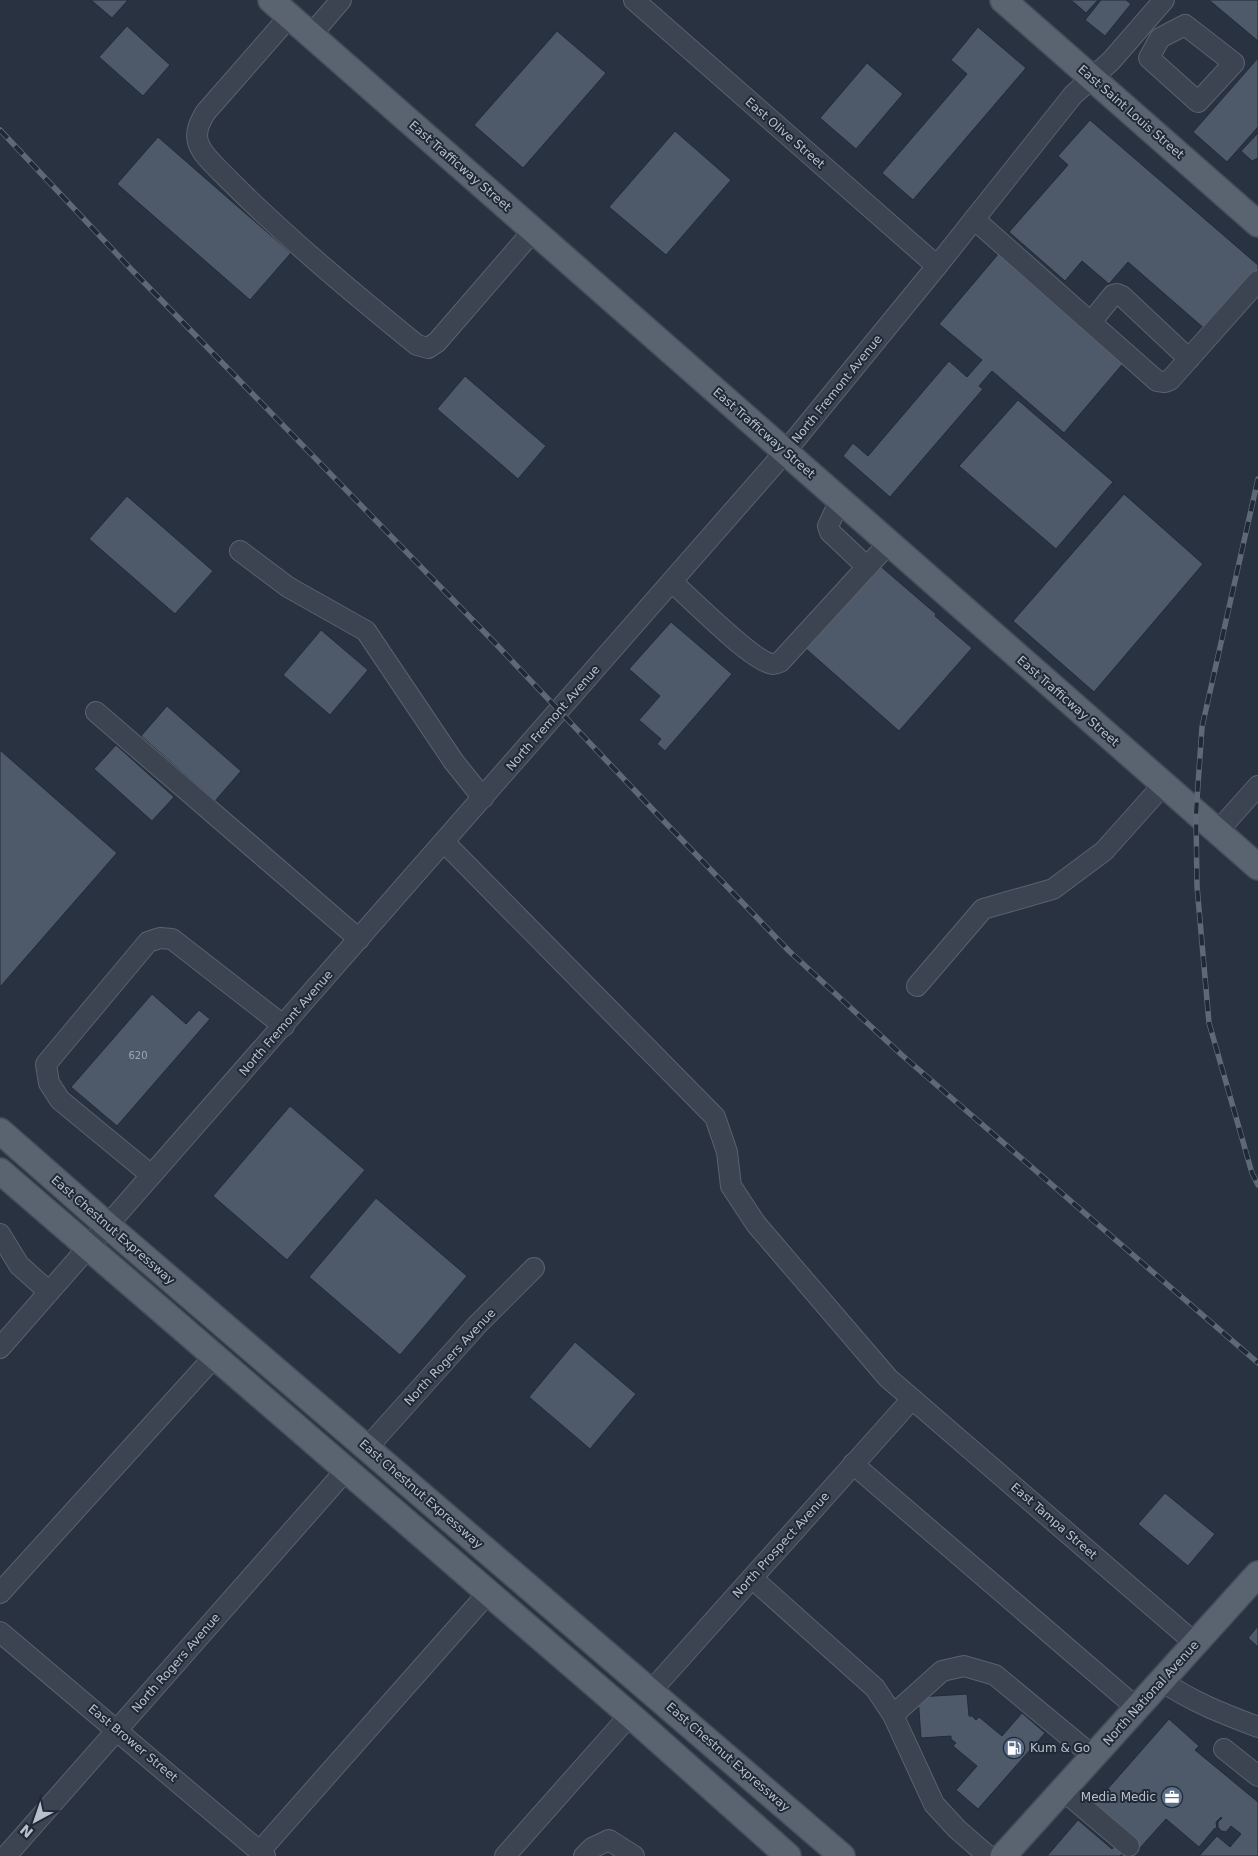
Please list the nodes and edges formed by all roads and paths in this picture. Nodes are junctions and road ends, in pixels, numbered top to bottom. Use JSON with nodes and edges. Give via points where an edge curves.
{"nodes":[{"id":1,"x":270,"y":0,"type":"edge"},
{"id":2,"x":341,"y":0,"type":"edge"},
{"id":3,"x":634,"y":0,"type":"edge"},
{"id":4,"x":1003,"y":0,"type":"edge"},
{"id":5,"x":1164,"y":0,"type":"edge"},
{"id":6,"x":289,"y":16,"type":"junction"},
{"id":7,"x":1142,"y":26,"type":"junction"},
{"id":8,"x":311,"y":35,"type":"junction"},
{"id":9,"x":1160,"y":38,"type":"dead end"},
{"id":10,"x":1093,"y":78,"type":"junction"},
{"id":11,"x":974,"y":219,"type":"junction"},
{"id":12,"x":1258,"y":224,"type":"edge"},
{"id":13,"x":533,"y":231,"type":"junction"},
{"id":14,"x":937,"y":266,"type":"junction"},
{"id":15,"x":1258,"y":281,"type":"edge"},
{"id":16,"x":1091,"y":322,"type":"junction"},
{"id":17,"x":1189,"y":359,"type":"junction"},
{"id":18,"x":785,"y":452,"type":"junction"},
{"id":19,"x":840,"y":500,"type":"junction"},
{"id":20,"x":889,"y":543,"type":"junction"},
{"id":21,"x":240,"y":552,"type":"dead end"},
{"id":22,"x":867,"y":567,"type":"junction"},
{"id":23,"x":672,"y":582,"type":"junction"},
{"id":24,"x":96,"y":712,"type":"dead end"},
{"id":25,"x":1163,"y":785,"type":"junction"},
{"id":26,"x":1258,"y":786,"type":"edge"},
{"id":27,"x":483,"y":798,"type":"junction"},
{"id":28,"x":1217,"y":832,"type":"junction"},
{"id":29,"x":444,"y":842,"type":"junction"},
{"id":30,"x":1258,"y":867,"type":"edge"},
{"id":31,"x":359,"y":939,"type":"junction"},
{"id":32,"x":917,"y":986,"type":"dead end"},
{"id":33,"x":284,"y":1026,"type":"junction"},
{"id":34,"x":0,"y":1130,"type":"edge"},
{"id":35,"x":0,"y":1171,"type":"edge"},
{"id":36,"x":152,"y":1175,"type":"junction"},
{"id":37,"x":107,"y":1225,"type":"junction"},
{"id":38,"x":0,"y":1234,"type":"edge"},
{"id":39,"x":88,"y":1248,"type":"junction"},
{"id":40,"x":534,"y":1268,"type":"dead end"},
{"id":41,"x":49,"y":1292,"type":"junction"},
{"id":42,"x":0,"y":1348,"type":"edge"},
{"id":43,"x":214,"y":1357,"type":"junction"},
{"id":44,"x":912,"y":1399,"type":"junction"},
{"id":45,"x":367,"y":1448,"type":"junction"},
{"id":46,"x":853,"y":1464,"type":"junction"},
{"id":47,"x":346,"y":1470,"type":"junction"},
{"id":48,"x":1258,"y":1574,"type":"edge"},
{"id":49,"x":752,"y":1578,"type":"junction"},
{"id":50,"x":0,"y":1593,"type":"edge"},
{"id":51,"x":488,"y":1593,"type":"junction"},
{"id":52,"x":0,"y":1632,"type":"edge"},
{"id":53,"x":1196,"y":1644,"type":"junction"},
{"id":54,"x":1162,"y":1681,"type":"junction"},
{"id":55,"x":651,"y":1691,"type":"junction"},
{"id":56,"x":1138,"y":1708,"type":"junction"},
{"id":57,"x":630,"y":1715,"type":"junction"},
{"id":58,"x":893,"y":1715,"type":"junction"},
{"id":59,"x":1258,"y":1727,"type":"edge"},
{"id":60,"x":117,"y":1729,"type":"junction"},
{"id":61,"x":1224,"y":1749,"type":"dead end"},
{"id":62,"x":1094,"y":1757,"type":"junction"},
{"id":63,"x":1258,"y":1776,"type":"edge"},
{"id":64,"x":1064,"y":1791,"type":"junction"},
{"id":65,"x":1135,"y":1851,"type":"edge"},
{"id":66,"x":262,"y":1854,"type":"edge"},
{"id":67,"x":509,"y":1855,"type":"edge"},
{"id":68,"x":6,"y":1856,"type":"edge"},
{"id":69,"x":584,"y":1856,"type":"edge"},
{"id":70,"x":634,"y":1856,"type":"edge"},
{"id":71,"x":788,"y":1856,"type":"edge"},
{"id":72,"x":842,"y":1856,"type":"edge"},
{"id":73,"x":988,"y":1856,"type":"edge"},
{"id":74,"x":1004,"y":1856,"type":"edge"}],
"edges":[{"from":1,"to":6,"type":"main road","name":"East Trafficway Street"},
{"from":2,"to":8,"type":"street"},
{"from":3,"to":14,"type":"street","name":"East Olive Street"},
{"from":4,"to":10,"type":"main road","name":"East Saint Louis Street"},
{"from":5,"to":7,"type":"street","name":"North Fremont Avenue"},
{"from":6,"to":8,"type":"main road","name":"East Trafficway Street"},
{"from":6,"to":13,"type":"street","via":[[204,113],[197,129],[198,142],[206,156],[243,194],[337,280],[417,346],[428,348],[437,342]]},
{"from":7,"to":9,"type":"street"},
{"from":7,"to":10,"type":"street","name":"North Fremont Avenue"},
{"from":8,"to":13,"type":"main road","name":"East Trafficway Street"},
{"from":10,"to":11,"type":"street","name":"North Fremont Avenue","via":[[1073,94]]},
{"from":10,"to":12,"type":"main road","name":"East Saint Louis Street"},
{"from":11,"to":14,"type":"street","name":"North Fremont Avenue"},
{"from":11,"to":16,"type":"street"},
{"from":13,"to":18,"type":"main road","name":"East Trafficway Street"},
{"from":14,"to":18,"type":"street","name":"North Fremont Avenue"},
{"from":15,"to":17,"type":"street"},
{"from":16,"to":17,"type":"street","via":[[1158,381],[1170,380]]},
{"from":16,"to":17,"type":"street","via":[[1113,295],[1122,296]]},
{"from":18,"to":19,"type":"main road","name":"East Trafficway Street"},
{"from":18,"to":23,"type":"street","name":"North Fremont Avenue"},
{"from":19,"to":20,"type":"main road","name":"East Trafficway Street"},
{"from":19,"to":22,"type":"street","via":[[828,526],[830,532]]},
{"from":20,"to":22,"type":"street"},
{"from":20,"to":25,"type":"main road","name":"East Trafficway Street"},
{"from":21,"to":27,"type":"street","via":[[288,587],[366,631],[454,762]]},
{"from":22,"to":23,"type":"street","via":[[780,662],[772,664],[745,648]]},
{"from":23,"to":27,"type":"street","name":"North Fremont Avenue"},
{"from":24,"to":31,"type":"street"},
{"from":25,"to":28,"type":"main road","name":"East Trafficway Street"},
{"from":25,"to":32,"type":"street","via":[[1104,851],[1053,889],[983,909]]},
{"from":26,"to":28,"type":"street"},
{"from":27,"to":29,"type":"street","name":"North Fremont Avenue"},
{"from":28,"to":30,"type":"main road","name":"East Trafficway Street"},
{"from":29,"to":31,"type":"street","name":"North Fremont Avenue"},
{"from":29,"to":44,"type":"street","name":"East Tampa Street","via":[[715,1117],[727,1152],[731,1186],[756,1224],[888,1378]]},
{"from":31,"to":33,"type":"street","name":"North Fremont Avenue"},
{"from":33,"to":36,"type":"street","name":"North Fremont Avenue"},
{"from":33,"to":36,"type":"street","via":[[172,939],[148,942],[46,1064],[49,1083],[60,1100]]},
{"from":34,"to":37,"type":"main road","name":"East Chestnut Expressway"},
{"from":35,"to":39,"type":"main road"},
{"from":36,"to":37,"type":"street","name":"North Fremont Avenue"},
{"from":37,"to":39,"type":"street","name":"North Fremont Avenue"},
{"from":37,"to":45,"type":"main road","name":"East Chestnut Expressway"},
{"from":38,"to":41,"type":"street","via":[[19,1265]]},
{"from":39,"to":41,"type":"street","name":"North Fremont Avenue"},
{"from":39,"to":43,"type":"main road"},
{"from":40,"to":45,"type":"street","name":"North Rogers Avenue"},
{"from":41,"to":42,"type":"street","name":"North Fremont Avenue"},
{"from":43,"to":47,"type":"main road"},
{"from":43,"to":50,"type":"street"},
{"from":44,"to":46,"type":"street","name":"North Prospect Avenue"},
{"from":44,"to":53,"type":"street","name":"East Tampa Street"},
{"from":45,"to":55,"type":"main road","name":"East Chestnut Expressway"},
{"from":46,"to":49,"type":"street","name":"North Prospect Avenue"},
{"from":46,"to":56,"type":"street"},
{"from":47,"to":51,"type":"main road"},
{"from":47,"to":60,"type":"street","name":"North Rogers Avenue"},
{"from":48,"to":53,"type":"main road","name":"North National Avenue"},
{"from":49,"to":55,"type":"street","name":"North Prospect Avenue"},
{"from":49,"to":58,"type":"street","via":[[875,1688]]},
{"from":51,"to":57,"type":"main road"},
{"from":51,"to":66,"type":"street"},
{"from":52,"to":60,"type":"street","name":"East Brower Street"},
{"from":53,"to":54,"type":"main road","name":"North National Avenue"},
{"from":54,"to":56,"type":"main road","name":"North National Avenue"},
{"from":54,"to":59,"type":"street","via":[[1203,1706]]},
{"from":55,"to":72,"type":"main road","name":"East Chestnut Expressway"},
{"from":56,"to":62,"type":"main road","name":"North National Avenue"},
{"from":57,"to":67,"type":"street"},
{"from":57,"to":71,"type":"main road"},
{"from":58,"to":62,"type":"street","via":[[942,1671],[964,1666],[995,1675]]},
{"from":58,"to":73,"type":"street","via":[[934,1804]]},
{"from":60,"to":66,"type":"street","name":"East Brower Street"},
{"from":60,"to":68,"type":"street","name":"North Rogers Avenue"},
{"from":61,"to":63,"type":"street"},
{"from":62,"to":64,"type":"main road","name":"North National Avenue"},
{"from":64,"to":65,"type":"street"},
{"from":64,"to":74,"type":"main road","name":"North National Avenue"},
{"from":69,"to":70,"type":"street","via":[[609,1840]]}]}
